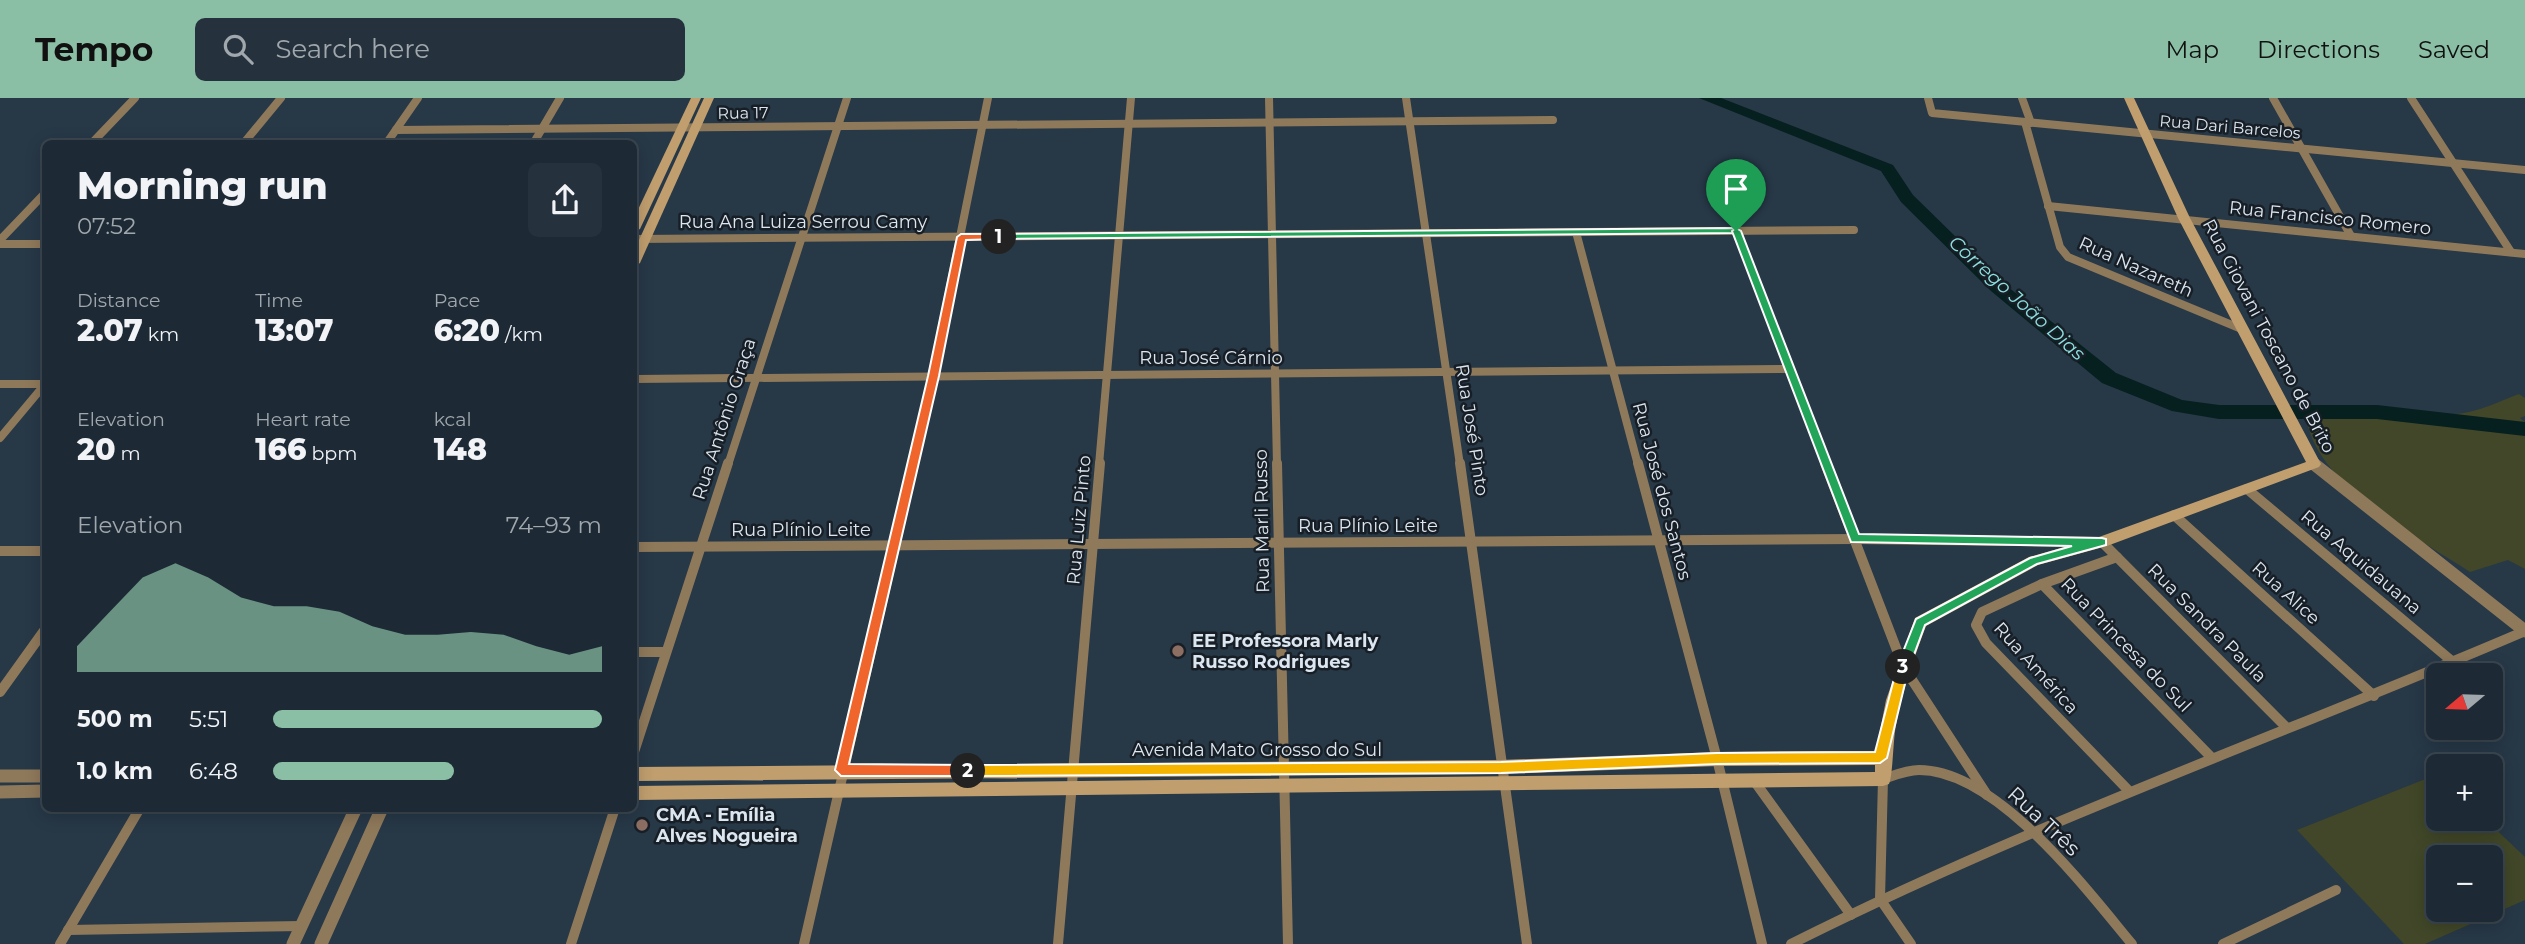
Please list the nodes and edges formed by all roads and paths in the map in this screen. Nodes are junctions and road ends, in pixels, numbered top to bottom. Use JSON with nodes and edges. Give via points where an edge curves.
{"nodes":[{"id":1,"x":135,"y":98,"type":"edge"},
{"id":2,"x":281,"y":98,"type":"edge"},
{"id":3,"x":418,"y":98,"type":"edge"},
{"id":4,"x":560,"y":98,"type":"edge"},
{"id":5,"x":696,"y":98,"type":"edge"},
{"id":6,"x":709,"y":98,"type":"edge"},
{"id":7,"x":847,"y":98,"type":"edge"},
{"id":8,"x":988,"y":98,"type":"edge"},
{"id":9,"x":1131,"y":98,"type":"edge"},
{"id":10,"x":1269,"y":98,"type":"edge"},
{"id":11,"x":1406,"y":98,"type":"edge"},
{"id":12,"x":1928,"y":98,"type":"edge"},
{"id":13,"x":2022,"y":98,"type":"edge"},
{"id":14,"x":2129,"y":98,"type":"edge"},
{"id":15,"x":2273,"y":98,"type":"edge"},
{"id":16,"x":2411,"y":98,"type":"edge"},
{"id":17,"x":1553,"y":120,"type":"dead end"},
{"id":18,"x":1409,"y":121,"type":"junction"},
{"id":19,"x":2028,"y":122,"type":"junction"},
{"id":20,"x":1270,"y":123,"type":"junction"},
{"id":21,"x":1129,"y":124,"type":"junction"},
{"id":22,"x":983,"y":125,"type":"junction"},
{"id":23,"x":838,"y":127,"type":"junction"},
{"id":24,"x":682,"y":128,"type":"junction"},
{"id":25,"x":696,"y":128,"type":"junction"},
{"id":26,"x":541,"y":129,"type":"junction"},
{"id":27,"x":396,"y":130,"type":"junction"},
{"id":28,"x":2145,"y":133,"type":"junction"},
{"id":29,"x":96,"y":140,"type":"edge"},
{"id":30,"x":246,"y":140,"type":"edge"},
{"id":31,"x":389,"y":140,"type":"edge"},
{"id":32,"x":535,"y":140,"type":"edge"},
{"id":33,"x":2302,"y":148,"type":"junction"},
{"id":34,"x":2455,"y":163,"type":"junction"},
{"id":35,"x":2525,"y":170,"type":"edge"},
{"id":36,"x":42,"y":196,"type":"edge"},
{"id":37,"x":2048,"y":206,"type":"junction"},
{"id":38,"x":2184,"y":218,"type":"junction"},
{"id":39,"x":637,"y":223,"type":"edge"},
{"id":40,"x":1854,"y":230,"type":"dead end"},
{"id":41,"x":1736,"y":231,"type":"junction"},
{"id":42,"x":1576,"y":232,"type":"junction"},
{"id":43,"x":1425,"y":233,"type":"junction"},
{"id":44,"x":1273,"y":234,"type":"junction"},
{"id":45,"x":1119,"y":236,"type":"junction"},
{"id":46,"x":2351,"y":236,"type":"junction"},
{"id":47,"x":961,"y":237,"type":"junction"},
{"id":48,"x":801,"y":238,"type":"junction"},
{"id":49,"x":639,"y":239,"type":"edge"},
{"id":50,"x":0,"y":242,"type":"edge"},
{"id":51,"x":42,"y":244,"type":"edge"},
{"id":52,"x":2511,"y":252,"type":"junction"},
{"id":53,"x":2525,"y":254,"type":"edge"},
{"id":54,"x":2244,"y":330,"type":"junction"},
{"id":55,"x":1789,"y":369,"type":"junction"},
{"id":56,"x":1613,"y":370,"type":"junction"},
{"id":57,"x":1444,"y":372,"type":"junction"},
{"id":58,"x":1276,"y":373,"type":"junction"},
{"id":59,"x":1108,"y":374,"type":"junction"},
{"id":60,"x":933,"y":376,"type":"junction"},
{"id":61,"x":756,"y":377,"type":"junction"},
{"id":62,"x":637,"y":379,"type":"edge"},
{"id":63,"x":42,"y":383,"type":"edge"},
{"id":64,"x":0,"y":384,"type":"edge"},
{"id":65,"x":42,"y":387,"type":"edge"},
{"id":66,"x":0,"y":438,"type":"edge"},
{"id":67,"x":2314,"y":464,"type":"junction"},
{"id":68,"x":2247,"y":489,"type":"junction"},
{"id":69,"x":2174,"y":515,"type":"junction"},
{"id":70,"x":1855,"y":538,"type":"junction"},
{"id":71,"x":1659,"y":540,"type":"junction"},
{"id":72,"x":1472,"y":541,"type":"junction"},
{"id":73,"x":1280,"y":542,"type":"junction"},
{"id":74,"x":2102,"y":542,"type":"junction"},
{"id":75,"x":1093,"y":544,"type":"junction"},
{"id":76,"x":894,"y":545,"type":"junction"},
{"id":77,"x":701,"y":546,"type":"junction"},
{"id":78,"x":637,"y":547,"type":"edge"},
{"id":79,"x":0,"y":551,"type":"edge"},
{"id":80,"x":42,"y":551,"type":"edge"},
{"id":81,"x":2117,"y":557,"type":"junction"},
{"id":82,"x":2042,"y":584,"type":"junction"},
{"id":83,"x":2525,"y":631,"type":"edge"},
{"id":84,"x":42,"y":634,"type":"edge"},
{"id":85,"x":637,"y":652,"type":"edge"},
{"id":86,"x":666,"y":652,"type":"junction"},
{"id":87,"x":2453,"y":662,"type":"junction"},
{"id":88,"x":1903,"y":666,"type":"junction"},
{"id":89,"x":0,"y":692,"type":"edge"},
{"id":90,"x":2374,"y":696,"type":"junction"},
{"id":91,"x":2287,"y":728,"type":"junction"},
{"id":92,"x":637,"y":743,"type":"edge"},
{"id":93,"x":2211,"y":757,"type":"junction"},
{"id":94,"x":1880,"y":758,"type":"junction"},
{"id":95,"x":1717,"y":759,"type":"junction"},
{"id":96,"x":1285,"y":769,"type":"junction"},
{"id":97,"x":841,"y":770,"type":"junction"},
{"id":98,"x":1073,"y":771,"type":"junction"},
{"id":99,"x":1904,"y":772,"type":"junction"},
{"id":100,"x":637,"y":774,"type":"edge"},
{"id":101,"x":0,"y":776,"type":"edge"},
{"id":102,"x":42,"y":776,"type":"edge"},
{"id":103,"x":1502,"y":776,"type":"junction"},
{"id":104,"x":1883,"y":779,"type":"junction"},
{"id":105,"x":1723,"y":781,"type":"junction"},
{"id":106,"x":1755,"y":782,"type":"junction"},
{"id":107,"x":1286,"y":788,"type":"junction"},
{"id":108,"x":1072,"y":790,"type":"junction"},
{"id":109,"x":42,"y":791,"type":"edge"},
{"id":110,"x":837,"y":791,"type":"junction"},
{"id":111,"x":2129,"y":791,"type":"junction"},
{"id":112,"x":0,"y":792,"type":"edge"},
{"id":113,"x":637,"y":793,"type":"edge"},
{"id":114,"x":1987,"y":795,"type":"junction"},
{"id":115,"x":138,"y":812,"type":"edge"},
{"id":116,"x":354,"y":812,"type":"edge"},
{"id":117,"x":380,"y":812,"type":"edge"},
{"id":118,"x":614,"y":812,"type":"edge"},
{"id":119,"x":2032,"y":832,"type":"junction"},
{"id":120,"x":2336,"y":890,"type":"dead end"},
{"id":121,"x":1880,"y":899,"type":"junction"},
{"id":122,"x":1851,"y":915,"type":"junction"},
{"id":123,"x":301,"y":926,"type":"junction"},
{"id":124,"x":68,"y":930,"type":"junction"},
{"id":125,"x":60,"y":944,"type":"edge"},
{"id":126,"x":293,"y":944,"type":"edge"},
{"id":127,"x":321,"y":944,"type":"edge"},
{"id":128,"x":570,"y":944,"type":"edge"},
{"id":129,"x":804,"y":944,"type":"edge"},
{"id":130,"x":1058,"y":944,"type":"edge"},
{"id":131,"x":1288,"y":944,"type":"edge"},
{"id":132,"x":1527,"y":944,"type":"edge"},
{"id":133,"x":1762,"y":944,"type":"edge"},
{"id":134,"x":1791,"y":944,"type":"edge"},
{"id":135,"x":1911,"y":944,"type":"edge"},
{"id":136,"x":2132,"y":944,"type":"edge"},
{"id":137,"x":2223,"y":944,"type":"edge"}],
"edges":[{"from":1,"to":29,"type":"street"},
{"from":2,"to":30,"type":"street"},
{"from":3,"to":27,"type":"street"},
{"from":4,"to":26,"type":"street"},
{"from":5,"to":24,"type":"main road"},
{"from":6,"to":25,"type":"main road"},
{"from":7,"to":23,"type":"street","name":"Rua Antônio Graça"},
{"from":8,"to":22,"type":"street"},
{"from":9,"to":21,"type":"street","name":"Rua Luiz Pinto"},
{"from":10,"to":20,"type":"street","name":"Rua Marli Russo"},
{"from":11,"to":18,"type":"street","name":"Rua José Pinto"},
{"from":12,"to":19,"type":"street","name":"Rua Dari Barcelos","via":[[1932,113]]},
{"from":13,"to":19,"type":"street","name":"Rua Nazareth"},
{"from":14,"to":28,"type":"main road","name":"Rua Giovani Toscano de Brito"},
{"from":15,"to":33,"type":"street"},
{"from":16,"to":34,"type":"street"},
{"from":17,"to":18,"type":"street","name":"Rua 17"},
{"from":18,"to":20,"type":"street","name":"Rua 17"},
{"from":18,"to":43,"type":"street","name":"Rua José Pinto"},
{"from":19,"to":28,"type":"street","name":"Rua Dari Barcelos"},
{"from":19,"to":37,"type":"street","name":"Rua Nazareth"},
{"from":20,"to":21,"type":"street","name":"Rua 17"},
{"from":20,"to":44,"type":"street","name":"Rua Marli Russo"},
{"from":21,"to":22,"type":"street","name":"Rua 17"},
{"from":21,"to":45,"type":"street","name":"Rua Luiz Pinto"},
{"from":22,"to":23,"type":"street","name":"Rua 17"},
{"from":22,"to":47,"type":"street"},
{"from":23,"to":25,"type":"street","name":"Rua 17"},
{"from":23,"to":48,"type":"street","name":"Rua Antônio Graça"},
{"from":24,"to":25,"type":"street","name":"Rua 17"},
{"from":24,"to":26,"type":"street","name":"Rua 17"},
{"from":24,"to":39,"type":"main road"},
{"from":25,"to":49,"type":"main road"},
{"from":26,"to":27,"type":"street","name":"Rua 17"},
{"from":26,"to":32,"type":"street"},
{"from":27,"to":31,"type":"street"},
{"from":28,"to":33,"type":"street","name":"Rua Dari Barcelos"},
{"from":28,"to":38,"type":"main road","name":"Rua Giovani Toscano de Brito"},
{"from":33,"to":34,"type":"street","name":"Rua Dari Barcelos"},
{"from":33,"to":46,"type":"street"},
{"from":34,"to":35,"type":"street","name":"Rua Dari Barcelos"},
{"from":34,"to":52,"type":"street"},
{"from":36,"to":50,"type":"street"},
{"from":37,"to":38,"type":"street","name":"Rua Francisco Romero"},
{"from":37,"to":54,"type":"street","name":"Rua Nazareth","via":[[2060,247],[2068,257]]},
{"from":38,"to":46,"type":"street","name":"Rua Francisco Romero"},
{"from":38,"to":54,"type":"main road","name":"Rua Giovani Toscano de Brito"},
{"from":40,"to":41,"type":"street","name":"Rua Ana Luiza Serrou Camy"},
{"from":41,"to":42,"type":"street","name":"Rua Ana Luiza Serrou Camy"},
{"from":41,"to":55,"type":"street"},
{"from":42,"to":43,"type":"street","name":"Rua Ana Luiza Serrou Camy"},
{"from":42,"to":56,"type":"street","name":"Rua José dos Santos"},
{"from":43,"to":44,"type":"street","name":"Rua Ana Luiza Serrou Camy"},
{"from":43,"to":57,"type":"street","name":"Rua José Pinto"},
{"from":44,"to":45,"type":"street","name":"Rua Ana Luiza Serrou Camy"},
{"from":44,"to":58,"type":"street","name":"Rua Marli Russo"},
{"from":45,"to":47,"type":"street","name":"Rua Ana Luiza Serrou Camy"},
{"from":45,"to":59,"type":"street","name":"Rua Luiz Pinto"},
{"from":46,"to":52,"type":"street","name":"Rua Francisco Romero"},
{"from":47,"to":48,"type":"street","name":"Rua Ana Luiza Serrou Camy"},
{"from":47,"to":60,"type":"street"},
{"from":48,"to":49,"type":"street","name":"Rua Ana Luiza Serrou Camy"},
{"from":48,"to":61,"type":"street","name":"Rua Antônio Graça"},
{"from":50,"to":51,"type":"street"},
{"from":52,"to":53,"type":"street","name":"Rua Francisco Romero"},
{"from":54,"to":67,"type":"main road","name":"Rua Giovani Toscano de Brito"},
{"from":55,"to":56,"type":"street","name":"Rua José Cárnio"},
{"from":55,"to":70,"type":"street"},
{"from":56,"to":57,"type":"street","name":"Rua José Cárnio"},
{"from":56,"to":71,"type":"street","name":"Rua José dos Santos"},
{"from":57,"to":58,"type":"street","name":"Rua José Cárnio"},
{"from":57,"to":72,"type":"street","name":"Rua José Pinto"},
{"from":58,"to":59,"type":"street","name":"Rua José Cárnio"},
{"from":58,"to":73,"type":"street","name":"Rua Marli Russo"},
{"from":59,"to":60,"type":"street","name":"Rua José Cárnio"},
{"from":59,"to":75,"type":"street","name":"Rua Luiz Pinto"},
{"from":60,"to":61,"type":"street","name":"Rua José Cárnio"},
{"from":60,"to":76,"type":"street"},
{"from":61,"to":62,"type":"street","name":"Rua José Cárnio"},
{"from":61,"to":77,"type":"street","name":"Rua Antônio Graça"},
{"from":63,"to":64,"type":"street"},
{"from":65,"to":66,"type":"street"},
{"from":67,"to":68,"type":"main road"},
{"from":67,"to":83,"type":"street","name":"Rua Giovani Toscano de Brito"},
{"from":68,"to":69,"type":"main road"},
{"from":68,"to":87,"type":"street","name":"Rua Aquidauana"},
{"from":69,"to":74,"type":"main road"},
{"from":69,"to":90,"type":"street","name":"Rua Alice"},
{"from":70,"to":71,"type":"street","name":"Rua Plínio Leite"},
{"from":70,"to":74,"type":"street","name":"Rua Plínio Leite"},
{"from":70,"to":88,"type":"street"},
{"from":71,"to":72,"type":"street","name":"Rua Plínio Leite"},
{"from":71,"to":95,"type":"street","name":"Rua José dos Santos"},
{"from":72,"to":73,"type":"street","name":"Rua Plínio Leite"},
{"from":72,"to":103,"type":"street","name":"Rua José Pinto"},
{"from":73,"to":75,"type":"street","name":"Rua Plínio Leite"},
{"from":73,"to":96,"type":"street","name":"Rua Marli Russo"},
{"from":74,"to":81,"type":"street","name":"Rua Sandra Paula"},
{"from":74,"to":88,"type":"main road","via":[[2034,561],[1920,622]]},
{"from":75,"to":76,"type":"street","name":"Rua Plínio Leite"},
{"from":75,"to":98,"type":"street","name":"Rua Luiz Pinto"},
{"from":76,"to":77,"type":"street","name":"Rua Plínio Leite"},
{"from":76,"to":97,"type":"street"},
{"from":77,"to":78,"type":"street","name":"Rua Plínio Leite"},
{"from":77,"to":86,"type":"street","name":"Rua Antônio Graça"},
{"from":79,"to":80,"type":"street"},
{"from":81,"to":82,"type":"street","name":"Rua Princesa do Sul"},
{"from":81,"to":91,"type":"street","name":"Rua Sandra Paula"},
{"from":82,"to":93,"type":"street","name":"Rua Princesa do Sul"},
{"from":82,"to":111,"type":"street","name":"Rua América","via":[[1982,611],[1976,625],[1986,643]]},
{"from":83,"to":87,"type":"street"},
{"from":84,"to":89,"type":"street"},
{"from":85,"to":86,"type":"street"},
{"from":86,"to":92,"type":"street","name":"Rua Antônio Graça"},
{"from":87,"to":90,"type":"street"},
{"from":88,"to":94,"type":"main road"},
{"from":88,"to":114,"type":"street"},
{"from":90,"to":91,"type":"street"},
{"from":91,"to":93,"type":"street"},
{"from":93,"to":111,"type":"street"},
{"from":94,"to":95,"type":"main road","name":"Avenida Mato Grosso do Sul"},
{"from":94,"to":99,"type":"street"},
{"from":94,"to":104,"type":"main road"},
{"from":95,"to":103,"type":"main road","name":"Avenida Mato Grosso do Sul"},
{"from":95,"to":105,"type":"street","name":"Rua José dos Santos"},
{"from":96,"to":98,"type":"main road","name":"Avenida Mato Grosso do Sul"},
{"from":96,"to":103,"type":"main road","name":"Avenida Mato Grosso do Sul"},
{"from":96,"to":107,"type":"street","name":"Rua Marli Russo"},
{"from":97,"to":98,"type":"main road","name":"Avenida Mato Grosso do Sul"},
{"from":97,"to":100,"type":"main road","name":"Avenida Mato Grosso do Sul"},
{"from":97,"to":110,"type":"street"},
{"from":98,"to":108,"type":"street","name":"Rua Luiz Pinto"},
{"from":99,"to":104,"type":"street"},
{"from":99,"to":114,"type":"street","name":"Rua Três","via":[[1925,770]]},
{"from":101,"to":102,"type":"street"},
{"from":103,"to":105,"type":"main road","name":"Avenida Mato Grosso do Sul"},
{"from":103,"to":107,"type":"main road","name":"Avenida Mato Grosso do Sul"},
{"from":103,"to":132,"type":"street","name":"Rua José Pinto"},
{"from":104,"to":106,"type":"main road","name":"Avenida Mato Grosso do Sul"},
{"from":104,"to":121,"type":"street"},
{"from":105,"to":106,"type":"main road","name":"Avenida Mato Grosso do Sul"},
{"from":105,"to":133,"type":"street","name":"Rua José dos Santos"},
{"from":106,"to":122,"type":"street"},
{"from":107,"to":108,"type":"main road","name":"Avenida Mato Grosso do Sul"},
{"from":107,"to":131,"type":"street","name":"Rua Marli Russo"},
{"from":108,"to":110,"type":"main road","name":"Avenida Mato Grosso do Sul"},
{"from":108,"to":130,"type":"street","name":"Rua Luiz Pinto"},
{"from":109,"to":112,"type":"street"},
{"from":110,"to":113,"type":"main road","name":"Avenida Mato Grosso do Sul"},
{"from":110,"to":129,"type":"street"},
{"from":111,"to":119,"type":"street"},
{"from":114,"to":119,"type":"street","name":"Rua Três"},
{"from":115,"to":124,"type":"street"},
{"from":116,"to":123,"type":"street"},
{"from":117,"to":127,"type":"street"},
{"from":118,"to":128,"type":"street"},
{"from":119,"to":121,"type":"street"},
{"from":119,"to":136,"type":"street","name":"Rua Três"},
{"from":120,"to":137,"type":"street"},
{"from":121,"to":122,"type":"street"},
{"from":121,"to":135,"type":"street"},
{"from":122,"to":134,"type":"street"},
{"from":123,"to":124,"type":"street"},
{"from":123,"to":126,"type":"street"},
{"from":124,"to":125,"type":"street"}]}
